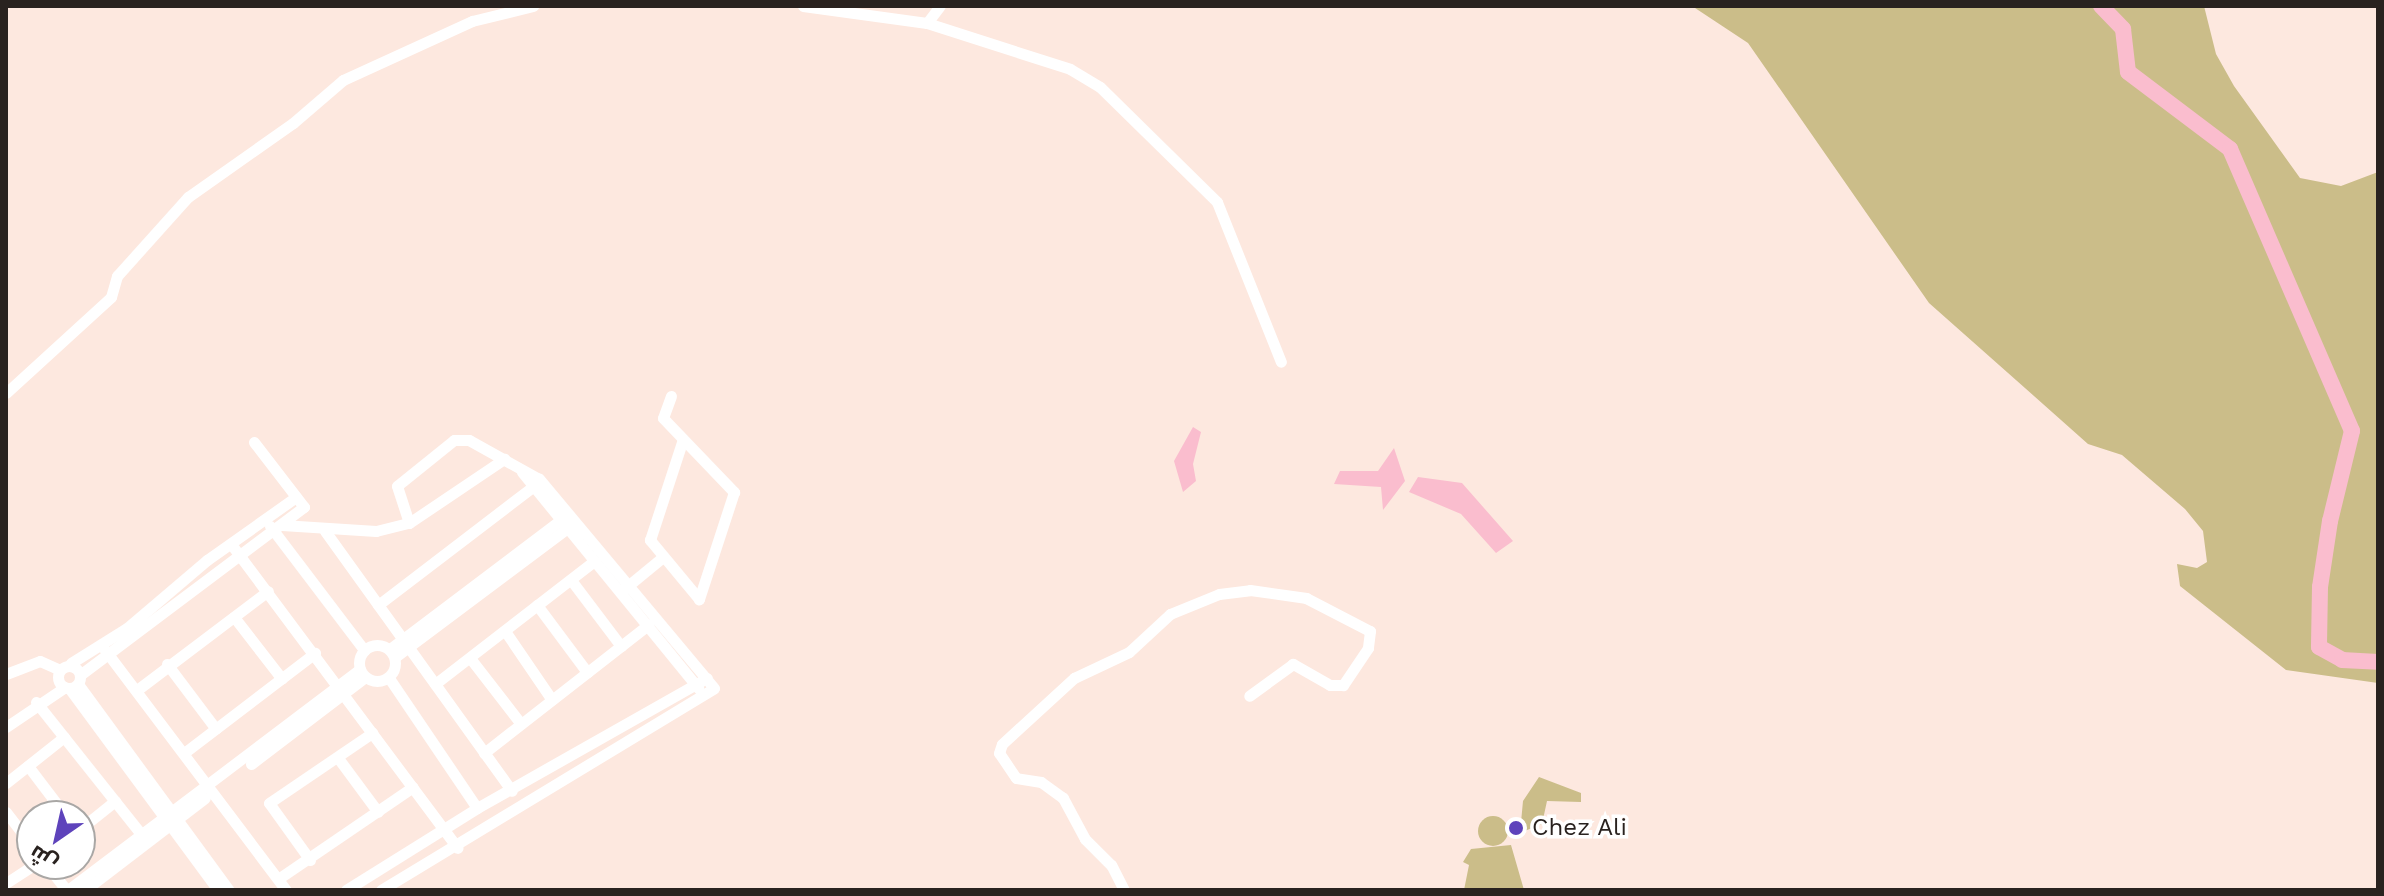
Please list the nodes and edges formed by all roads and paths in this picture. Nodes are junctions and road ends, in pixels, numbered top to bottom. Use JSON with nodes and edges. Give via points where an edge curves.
{"nodes":[{"id":1,"x":533,"y":6,"type":"edge"},
{"id":2,"x":803,"y":6,"type":"edge"},
{"id":3,"x":940,"y":6,"type":"edge"},
{"id":4,"x":838,"y":8,"type":"edge"},
{"id":5,"x":927,"y":23,"type":"junction"},
{"id":6,"x":1281,"y":362,"type":"dead end"},
{"id":7,"x":6,"y":393,"type":"edge"},
{"id":8,"x":671,"y":396,"type":"dead end"},
{"id":9,"x":683,"y":439,"type":"junction"},
{"id":10,"x":254,"y":442,"type":"dead end"},
{"id":11,"x":504,"y":459,"type":"junction"},
{"id":12,"x":522,"y":472,"type":"junction"},
{"id":13,"x":531,"y":488,"type":"junction"},
{"id":14,"x":409,"y":523,"type":"junction"},
{"id":15,"x":274,"y":525,"type":"junction"},
{"id":16,"x":563,"y":525,"type":"junction"},
{"id":17,"x":325,"y":531,"type":"junction"},
{"id":18,"x":235,"y":549,"type":"junction"},
{"id":19,"x":663,"y":557,"type":"junction"},
{"id":20,"x":594,"y":561,"type":"junction"},
{"id":21,"x":571,"y":580,"type":"junction"},
{"id":22,"x":625,"y":589,"type":"junction"},
{"id":23,"x":268,"y":591,"type":"junction"},
{"id":24,"x":378,"y":605,"type":"junction"},
{"id":25,"x":537,"y":605,"type":"junction"},
{"id":26,"x":234,"y":617,"type":"junction"},
{"id":27,"x":649,"y":624,"type":"junction"},
{"id":28,"x":505,"y":631,"type":"junction"},
{"id":29,"x":406,"y":643,"type":"junction"},
{"id":30,"x":621,"y":646,"type":"junction"},
{"id":31,"x":106,"y":649,"type":"junction"},
{"id":32,"x":364,"y":650,"type":"junction"},
{"id":33,"x":315,"y":653,"type":"junction"},
{"id":34,"x":392,"y":653,"type":"junction"},
{"id":35,"x":470,"y":658,"type":"junction"},
{"id":36,"x":167,"y":664,"type":"junction"},
{"id":37,"x":63,"y":670,"type":"junction"},
{"id":38,"x":587,"y":672,"type":"junction"},
{"id":39,"x":362,"y":673,"type":"junction"},
{"id":40,"x":6,"y":674,"type":"edge"},
{"id":41,"x":389,"y":678,"type":"junction"},
{"id":42,"x":282,"y":679,"type":"junction"},
{"id":43,"x":73,"y":684,"type":"junction"},
{"id":44,"x":435,"y":684,"type":"junction"},
{"id":45,"x":137,"y":690,"type":"junction"},
{"id":46,"x":700,"y":690,"type":"junction"},
{"id":47,"x":342,"y":692,"type":"junction"},
{"id":48,"x":1249,"y":696,"type":"dead end"},
{"id":49,"x":552,"y":700,"type":"junction"},
{"id":50,"x":38,"y":701,"type":"junction"},
{"id":51,"x":521,"y":724,"type":"junction"},
{"id":52,"x":628,"y":724,"type":"junction"},
{"id":53,"x":6,"y":727,"type":"edge"},
{"id":54,"x":216,"y":729,"type":"junction"},
{"id":55,"x":372,"y":733,"type":"junction"},
{"id":56,"x":64,"y":737,"type":"junction"},
{"id":57,"x":636,"y":737,"type":"junction"},
{"id":58,"x":594,"y":744,"type":"junction"},
{"id":59,"x":184,"y":753,"type":"junction"},
{"id":60,"x":484,"y":753,"type":"junction"},
{"id":61,"x":338,"y":758,"type":"junction"},
{"id":62,"x":603,"y":758,"type":"junction"},
{"id":63,"x":559,"y":764,"type":"junction"},
{"id":64,"x":28,"y":766,"type":"junction"},
{"id":65,"x":567,"y":780,"type":"junction"},
{"id":66,"x":6,"y":783,"type":"edge"},
{"id":67,"x":413,"y":787,"type":"junction"},
{"id":68,"x":517,"y":788,"type":"junction"},
{"id":69,"x":212,"y":789,"type":"junction"},
{"id":70,"x":54,"y":800,"type":"edge"},
{"id":71,"x":115,"y":801,"type":"junction"},
{"id":72,"x":532,"y":801,"type":"junction"},
{"id":73,"x":483,"y":805,"type":"junction"},
{"id":74,"x":378,"y":812,"type":"junction"},
{"id":75,"x":96,"y":816,"type":"edge"},
{"id":76,"x":172,"y":816,"type":"junction"},
{"id":77,"x":498,"y":823,"type":"junction"},
{"id":78,"x":443,"y":828,"type":"junction"},
{"id":79,"x":141,"y":834,"type":"junction"},
{"id":80,"x":458,"y":848,"type":"junction"},
{"id":81,"x":410,"y":849,"type":"junction"},
{"id":82,"x":310,"y":860,"type":"junction"},
{"id":83,"x":422,"y":867,"type":"junction"},
{"id":84,"x":375,"y":871,"type":"junction"},
{"id":85,"x":278,"y":879,"type":"junction"},
{"id":86,"x":384,"y":888,"type":"edge"},
{"id":87,"x":67,"y":890,"type":"edge"},
{"id":88,"x":85,"y":890,"type":"edge"},
{"id":89,"x":218,"y":890,"type":"edge"},
{"id":90,"x":229,"y":890,"type":"edge"},
{"id":91,"x":286,"y":890,"type":"edge"},
{"id":92,"x":346,"y":890,"type":"edge"},
{"id":93,"x":1124,"y":890,"type":"edge"}],
"edges":[{"from":1,"to":7,"type":"street","via":[[472,21],[343,80],[293,123],[188,197],[117,276],[111,297]]},
{"from":2,"to":4,"type":"street"},
{"from":3,"to":5,"type":"street"},
{"from":4,"to":5,"type":"street"},
{"from":5,"to":6,"type":"street","via":[[1070,69],[1100,87],[1217,202]]},
{"from":8,"to":9,"type":"street","via":[[663,418]]},
{"from":9,"to":19,"type":"street","via":[[650,540]]},
{"from":9,"to":19,"type":"street","via":[[734,492],[699,599]]},
{"from":10,"to":15,"type":"street","via":[[300,502]]},
{"from":11,"to":12,"type":"street"},
{"from":11,"to":14,"type":"street"},
{"from":11,"to":14,"type":"street","via":[[469,440],[454,440],[397,486]]},
{"from":12,"to":13,"type":"street"},
{"from":12,"to":22,"type":"street","via":[[539,479]]},
{"from":13,"to":16,"type":"street"},
{"from":13,"to":24,"type":"street"},
{"from":14,"to":17,"type":"street","via":[[376,531]]},
{"from":15,"to":17,"type":"street"},
{"from":15,"to":18,"type":"street"},
{"from":15,"to":32,"type":"street"},
{"from":16,"to":20,"type":"street"},
{"from":16,"to":29,"type":"street"},
{"from":17,"to":24,"type":"street"},
{"from":18,"to":23,"type":"street"},
{"from":18,"to":31,"type":"street"},
{"from":19,"to":22,"type":"street"},
{"from":20,"to":21,"type":"street"},
{"from":20,"to":22,"type":"street"},
{"from":21,"to":25,"type":"street"},
{"from":21,"to":30,"type":"street"},
{"from":22,"to":27,"type":"street"},
{"from":22,"to":46,"type":"street","via":[[707,678]]},
{"from":23,"to":26,"type":"street"},
{"from":23,"to":33,"type":"street"},
{"from":24,"to":29,"type":"street"},
{"from":25,"to":28,"type":"street"},
{"from":25,"to":38,"type":"street"},
{"from":26,"to":36,"type":"street"},
{"from":26,"to":42,"type":"street"},
{"from":27,"to":30,"type":"street"},
{"from":27,"to":46,"type":"street"},
{"from":28,"to":35,"type":"street"},
{"from":28,"to":49,"type":"street"},
{"from":29,"to":34,"type":"street"},
{"from":29,"to":44,"type":"street"},
{"from":30,"to":38,"type":"street"},
{"from":31,"to":37,"type":"street"},
{"from":31,"to":43,"type":"street"},
{"from":31,"to":45,"type":"street"},
{"from":32,"to":34,"type":"street","via":[[374,645]]},
{"from":32,"to":39,"type":"street"},
{"from":33,"to":42,"type":"street"},
{"from":33,"to":47,"type":"street"},
{"from":34,"to":41,"type":"street"},
{"from":35,"to":44,"type":"street"},
{"from":35,"to":51,"type":"street"},
{"from":36,"to":45,"type":"street"},
{"from":36,"to":54,"type":"street"},
{"from":37,"to":40,"type":"street","via":[[40,661]]},
{"from":37,"to":43,"type":"street"},
{"from":37,"to":43,"type":"street"},
{"from":37,"to":50,"type":"street"},
{"from":38,"to":49,"type":"street"},
{"from":39,"to":41,"type":"street","via":[[377,682]]},
{"from":39,"to":47,"type":"street"},
{"from":41,"to":73,"type":"street"},
{"from":42,"to":54,"type":"street"},
{"from":43,"to":50,"type":"street"},
{"from":43,"to":76,"type":"street"},
{"from":44,"to":60,"type":"street"},
{"from":45,"to":59,"type":"street"},
{"from":46,"to":52,"type":"street"},
{"from":46,"to":57,"type":"street"},
{"from":47,"to":55,"type":"street"},
{"from":47,"to":69,"type":"street"},
{"from":48,"to":93,"type":"street","via":[[1293,664],[1330,685],[1343,685],[1368,648],[1370,631],[1306,598],[1250,590],[1219,594],[1170,614],[1129,652],[1074,678],[1002,744],[999,753],[1018,780],[1041,782],[1063,798],[1085,839],[1111,865]]},
{"from":49,"to":51,"type":"street"},
{"from":50,"to":53,"type":"street"},
{"from":50,"to":56,"type":"street"},
{"from":51,"to":60,"type":"street"},
{"from":52,"to":57,"type":"street"},
{"from":52,"to":58,"type":"street"},
{"from":54,"to":59,"type":"street"},
{"from":55,"to":61,"type":"street"},
{"from":55,"to":67,"type":"street"},
{"from":56,"to":64,"type":"street"},
{"from":56,"to":71,"type":"street"},
{"from":57,"to":62,"type":"street"},
{"from":58,"to":62,"type":"street"},
{"from":58,"to":63,"type":"street"},
{"from":59,"to":69,"type":"street"},
{"from":60,"to":68,"type":"street"},
{"from":61,"to":74,"type":"street"},
{"from":61,"to":82,"type":"street","via":[[269,803]]},
{"from":62,"to":65,"type":"street"},
{"from":63,"to":65,"type":"street"},
{"from":63,"to":68,"type":"street"},
{"from":64,"to":66,"type":"street"},
{"from":64,"to":70,"type":"street"},
{"from":65,"to":72,"type":"street"},
{"from":67,"to":74,"type":"street"},
{"from":67,"to":78,"type":"street"},
{"from":68,"to":72,"type":"street"},
{"from":68,"to":73,"type":"street"},
{"from":69,"to":76,"type":"street"},
{"from":69,"to":85,"type":"street"},
{"from":71,"to":75,"type":"street"},
{"from":71,"to":79,"type":"street"},
{"from":72,"to":77,"type":"street"},
{"from":73,"to":77,"type":"street"},
{"from":73,"to":78,"type":"street"},
{"from":74,"to":82,"type":"street"},
{"from":76,"to":79,"type":"street"},
{"from":76,"to":88,"type":"street"},
{"from":76,"to":89,"type":"street"},
{"from":76,"to":90,"type":"street"},
{"from":77,"to":80,"type":"street"},
{"from":78,"to":80,"type":"street"},
{"from":78,"to":81,"type":"street"},
{"from":79,"to":87,"type":"street"},
{"from":80,"to":83,"type":"street"},
{"from":81,"to":83,"type":"street"},
{"from":81,"to":84,"type":"street"},
{"from":82,"to":85,"type":"street"},
{"from":83,"to":86,"type":"street"},
{"from":84,"to":86,"type":"street"},
{"from":84,"to":92,"type":"street"},
{"from":85,"to":91,"type":"street"}]}
